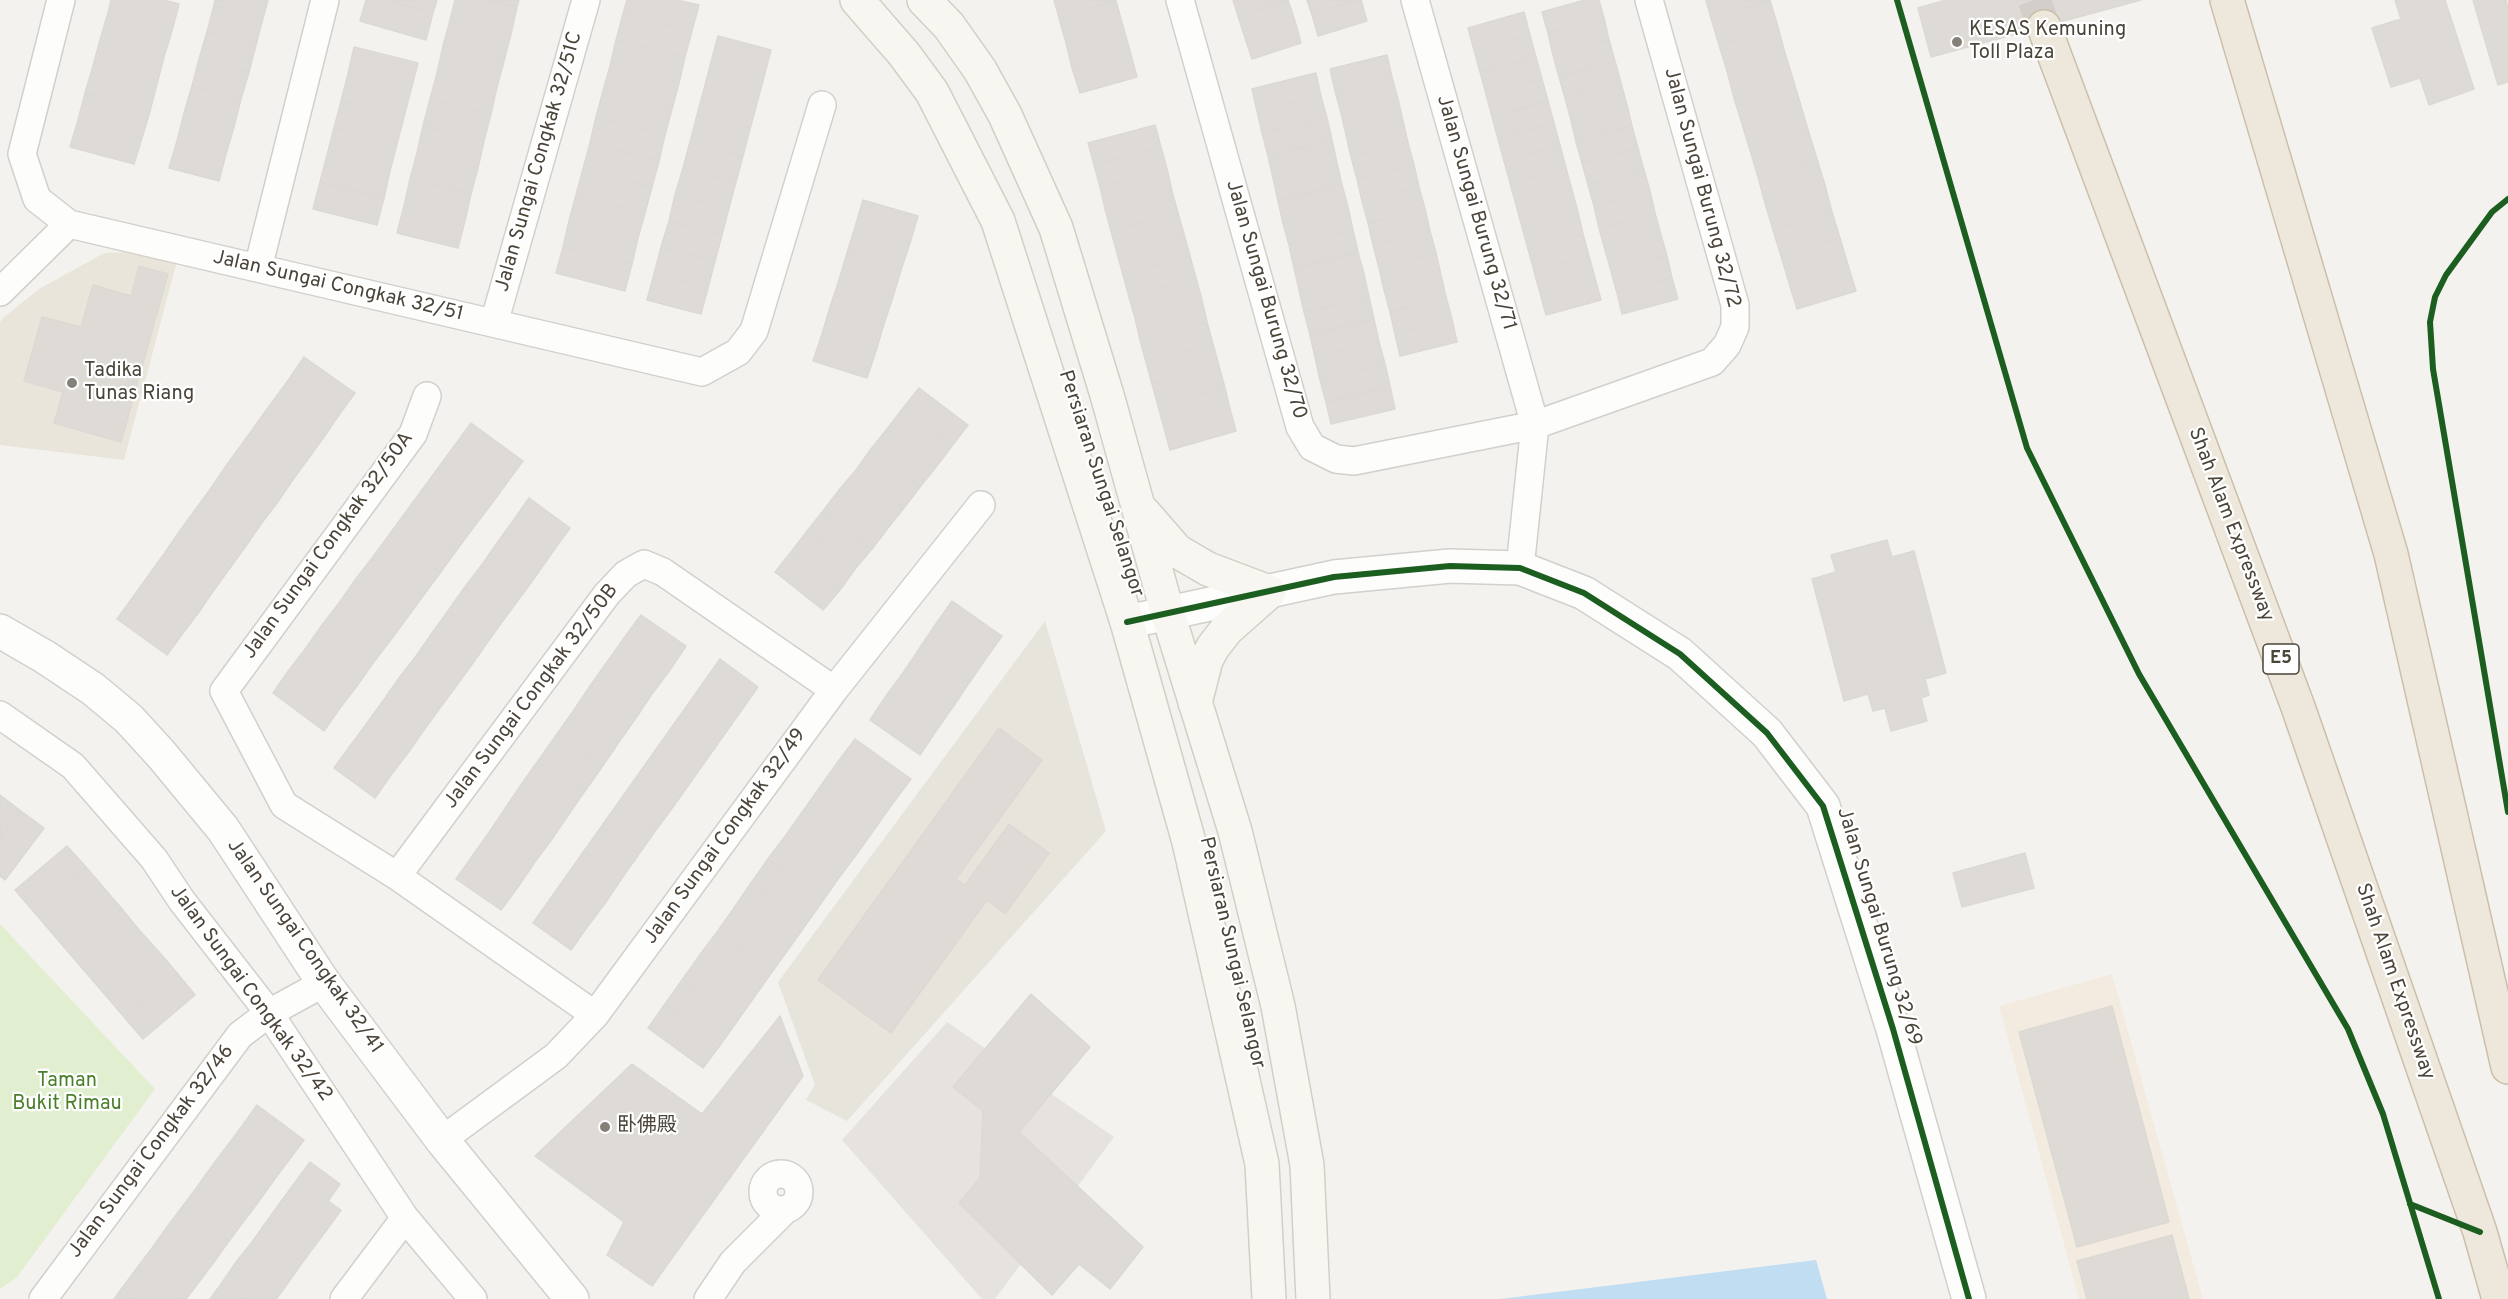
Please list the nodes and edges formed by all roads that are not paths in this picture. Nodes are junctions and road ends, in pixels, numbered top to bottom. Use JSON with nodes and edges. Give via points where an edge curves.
{"nodes":[{"id":1,"x":61,"y":0,"type":"edge"},
{"id":2,"x":325,"y":0,"type":"edge"},
{"id":3,"x":586,"y":0,"type":"edge"},
{"id":4,"x":857,"y":0,"type":"edge"},
{"id":5,"x":924,"y":0,"type":"edge"},
{"id":6,"x":1180,"y":0,"type":"edge"},
{"id":7,"x":1415,"y":0,"type":"edge"},
{"id":8,"x":1649,"y":0,"type":"edge"},
{"id":9,"x":2227,"y":0,"type":"edge"},
{"id":10,"x":2044,"y":27,"type":"tunnel mouth"},
{"id":11,"x":822,"y":105,"type":"dead end"},
{"id":12,"x":69,"y":224,"type":"junction"},
{"id":13,"x":258,"y":268,"type":"junction"},
{"id":14,"x":0,"y":292,"type":"edge"},
{"id":15,"x":494,"y":323,"type":"junction"},
{"id":16,"x":427,"y":396,"type":"dead end"},
{"id":17,"x":1535,"y":425,"type":"junction"},
{"id":18,"x":981,"y":505,"type":"dead end"},
{"id":19,"x":1139,"y":506,"type":"junction"},
{"id":20,"x":1520,"y":568,"type":"junction"},
{"id":21,"x":1269,"y":592,"type":"junction"},
{"id":22,"x":1167,"y":614,"type":"junction"},
{"id":23,"x":1127,"y":622,"type":"junction"},
{"id":24,"x":0,"y":631,"type":"edge"},
{"id":25,"x":834,"y":690,"type":"junction"},
{"id":26,"x":1195,"y":704,"type":"junction"},
{"id":27,"x":0,"y":715,"type":"edge"},
{"id":28,"x":397,"y":876,"type":"junction"},
{"id":29,"x":324,"y":982,"type":"junction"},
{"id":30,"x":269,"y":1013,"type":"junction"},
{"id":31,"x":595,"y":1015,"type":"junction"},
{"id":32,"x":2508,"y":1067,"type":"edge"},
{"id":33,"x":442,"y":1140,"type":"junction"},
{"id":34,"x":405,"y":1218,"type":"junction"},
{"id":35,"x":733,"y":1262,"type":"junction"},
{"id":36,"x":44,"y":1299,"type":"edge"},
{"id":37,"x":344,"y":1299,"type":"edge"},
{"id":38,"x":473,"y":1299,"type":"edge"},
{"id":39,"x":572,"y":1299,"type":"edge"},
{"id":40,"x":708,"y":1299,"type":"edge"},
{"id":41,"x":1269,"y":1299,"type":"edge"},
{"id":42,"x":1313,"y":1299,"type":"edge"},
{"id":43,"x":1969,"y":1299,"type":"edge"},
{"id":44,"x":2499,"y":1299,"type":"edge"}],
"edges":[{"from":1,"to":12,"type":"street","via":[[22,154],[37,199]]},
{"from":2,"to":13,"type":"street"},
{"from":3,"to":15,"type":"street","name":"Jalan Sungai Congkak 32/51C"},
{"from":4,"to":23,"type":"main road","name":"Persiaran Sungai Selangor","via":[[932,92],[998,221]]},
{"from":5,"to":19,"type":"main road","name":"Persiaran Sungai Selangor","via":[[950,26],[980,70],[1005,115],[1056,228]]},
{"from":6,"to":17,"type":"street","name":"Jalan Sungai Burung 32/70","via":[[1300,427],[1312,447],[1336,459],[1354,461]]},
{"from":7,"to":17,"type":"street","name":"Jalan Sungai Burung 32/71"},
{"from":8,"to":17,"type":"street","name":"Jalan Sungai Burung 32/72","via":[[1735,306],[1735,327],[1712,362]]},
{"from":9,"to":32,"type":"highway","via":[[2391,554]]},
{"from":10,"to":44,"type":"highway","name":"Shah Alam Expressway","number":"E5","via":[[2298,707],[2476,1221]]},
{"from":11,"to":15,"type":"street","name":"Jalan Sungai Congkak 32/51","via":[[754,331],[738,352],[702,372]]},
{"from":12,"to":13,"type":"street","name":"Jalan Sungai Congkak 32/51"},
{"from":12,"to":14,"type":"street"},
{"from":13,"to":15,"type":"street","name":"Jalan Sungai Congkak 32/51"},
{"from":16,"to":28,"type":"street","name":"Jalan Sungai Congkak 32/50A","via":[[413,435],[224,691],[284,805]]},
{"from":17,"to":20,"type":"street"},
{"from":18,"to":25,"type":"street","name":"Jalan Sungai Congkak 32/49"},
{"from":19,"to":21,"type":"main road","via":[[1178,551],[1208,569]]},
{"from":19,"to":22,"type":"main road","name":"Persiaran Sungai Selangor"},
{"from":20,"to":21,"type":"street","name":"Jalan Sungai Burung 32/69","via":[[1450,566],[1335,577]]},
{"from":20,"to":43,"type":"street","name":"Jalan Sungai Burung 32/69","via":[[1584,593],[1680,654],[1767,733],[1823,806],[1893,1029]]},
{"from":21,"to":22,"type":"street","name":"Jalan Sungai Burung 32/69"},
{"from":21,"to":26,"type":"main road","via":[[1227,629],[1213,647]]},
{"from":22,"to":23,"type":"street","name":"Jalan Sungai Burung 32/69"},
{"from":22,"to":26,"type":"main road","name":"Persiaran Sungai Selangor"},
{"from":23,"to":41,"type":"main road","name":"Persiaran Sungai Selangor","via":[[1189,842],[1262,1164]]},
{"from":24,"to":29,"type":"street","name":"Jalan Sungai Congkak 32/41","via":[[93,689],[129,719],[223,829]]},
{"from":25,"to":28,"type":"street","name":"Jalan Sungai Congkak 32/50B","via":[[663,572],[644,564],[626,574],[608,594]]},
{"from":25,"to":31,"type":"street","name":"Jalan Sungai Congkak 32/49"},
{"from":26,"to":42,"type":"main road","name":"Persiaran Sungai Selangor","via":[[1235,831],[1278,1006],[1307,1165]]},
{"from":27,"to":30,"type":"street","name":"Jalan Sungai Congkak 32/42","via":[[74,766],[154,859]]},
{"from":28,"to":31,"type":"street"},
{"from":29,"to":30,"type":"street","name":"Jalan Sungai Congkak 32/46"},
{"from":29,"to":33,"type":"street","name":"Jalan Sungai Congkak 32/41"},
{"from":30,"to":34,"type":"street","name":"Jalan Sungai Congkak 32/42"},
{"from":30,"to":36,"type":"street","name":"Jalan Sungai Congkak 32/46","via":[[240,1035]]},
{"from":31,"to":33,"type":"street","name":"Jalan Sungai Congkak 32/49","via":[[556,1056]]},
{"from":33,"to":39,"type":"street","name":"Jalan Sungai Congkak 32/41"},
{"from":34,"to":37,"type":"street"},
{"from":34,"to":38,"type":"street","name":"Jalan Sungai Congkak 32/42"},
{"from":35,"to":35,"type":"street","via":[[785,1210],[769,1206],[762,1192]]},
{"from":35,"to":40,"type":"street"}]}
